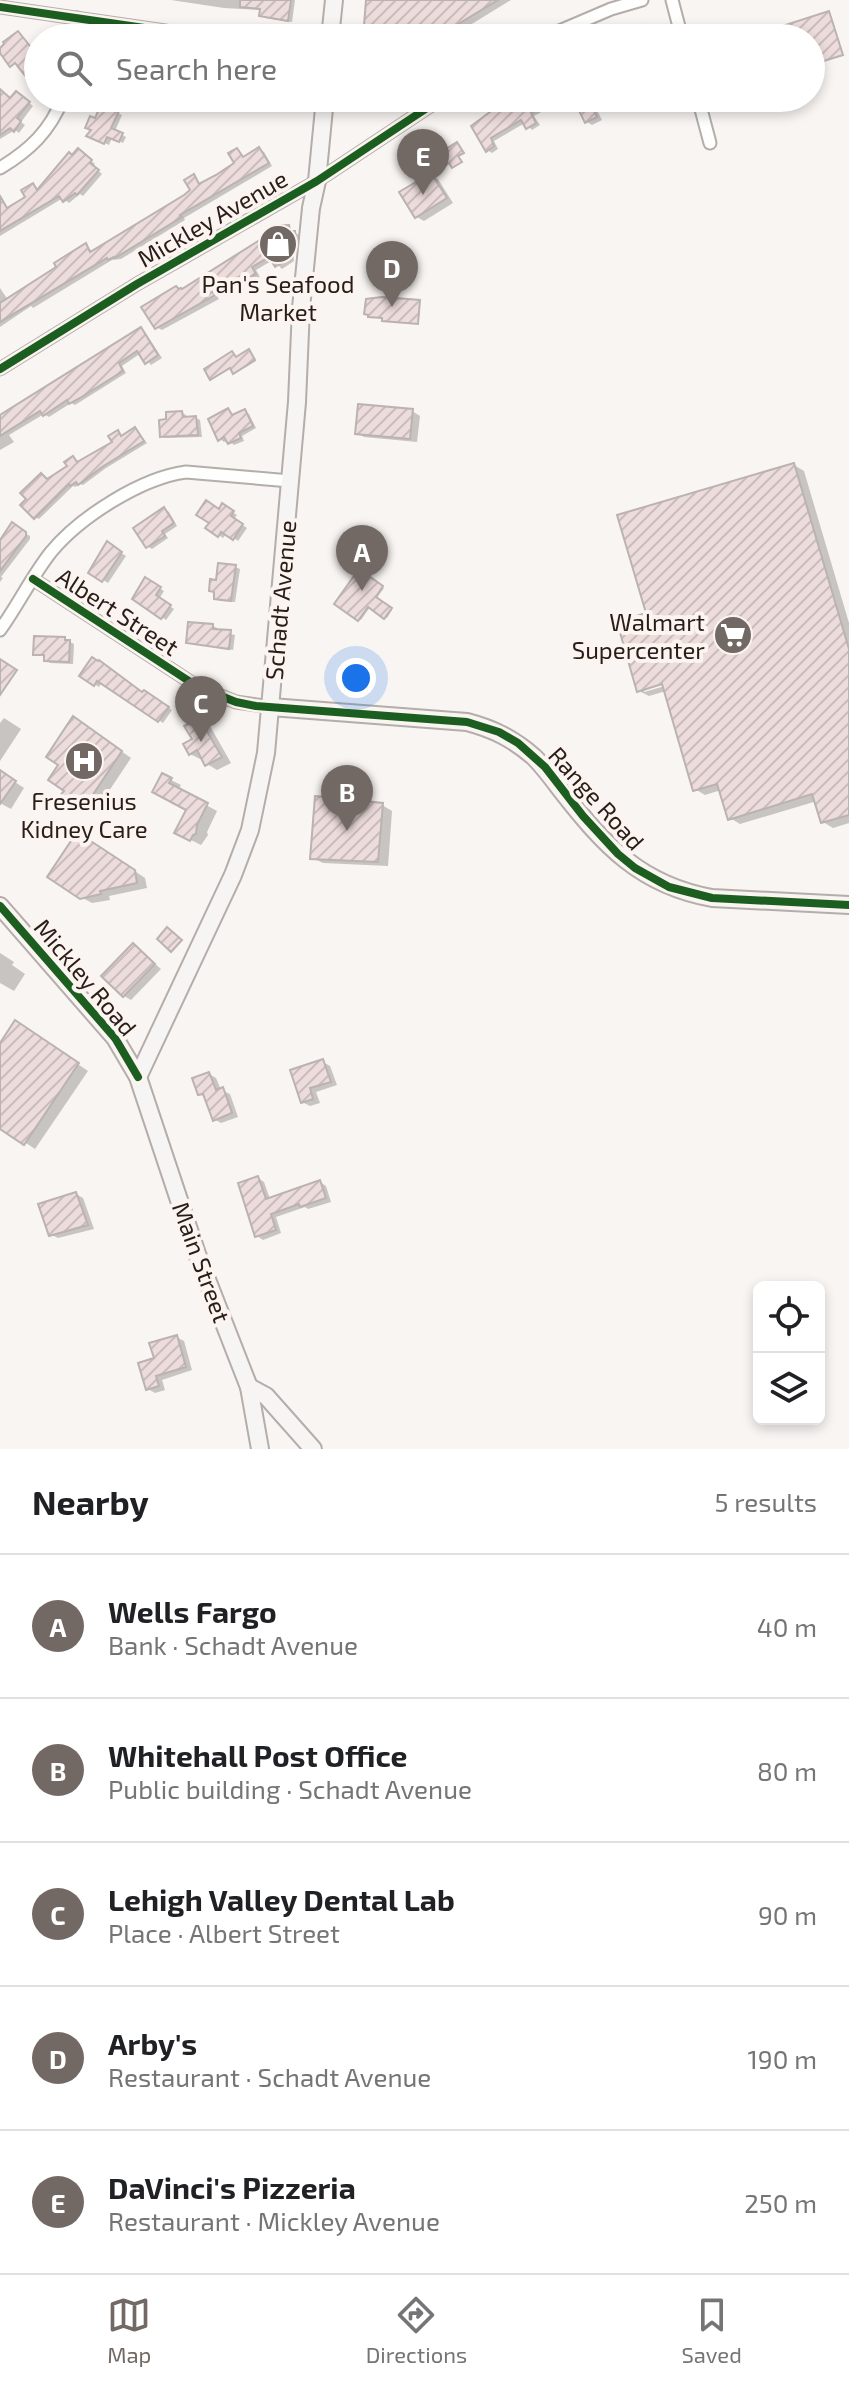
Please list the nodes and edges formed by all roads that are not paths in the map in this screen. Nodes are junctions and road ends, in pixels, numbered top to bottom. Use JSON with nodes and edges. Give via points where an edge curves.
{"nodes":[{"id":1,"x":334,"y":0,"type":"edge"},
{"id":2,"x":642,"y":0,"type":"edge"},
{"id":3,"x":672,"y":0,"type":"edge"},
{"id":4,"x":0,"y":7,"type":"edge"},
{"id":5,"x":77,"y":18,"type":"junction"},
{"id":6,"x":76,"y":24,"type":"edge"},
{"id":7,"x":118,"y":24,"type":"edge"},
{"id":8,"x":331,"y":24,"type":"edge"},
{"id":9,"x":575,"y":24,"type":"edge"},
{"id":10,"x":678,"y":24,"type":"edge"},
{"id":11,"x":56,"y":112,"type":"edge"},
{"id":12,"x":324,"y":112,"type":"edge"},
{"id":13,"x":421,"y":112,"type":"edge"},
{"id":14,"x":702,"y":112,"type":"edge"},
{"id":15,"x":710,"y":143,"type":"dead end"},
{"id":16,"x":0,"y":168,"type":"edge"},
{"id":17,"x":317,"y":181,"type":"junction"},
{"id":18,"x":0,"y":369,"type":"edge"},
{"id":19,"x":290,"y":481,"type":"junction"},
{"id":20,"x":33,"y":579,"type":"junction"},
{"id":21,"x":0,"y":630,"type":"edge"},
{"id":22,"x":271,"y":707,"type":"junction"},
{"id":23,"x":849,"y":905,"type":"edge"},
{"id":24,"x":0,"y":906,"type":"edge"},
{"id":25,"x":138,"y":1077,"type":"junction"},
{"id":26,"x":249,"y":1387,"type":"junction"},
{"id":27,"x":260,"y":1449,"type":"edge"},
{"id":28,"x":313,"y":1449,"type":"edge"}],
"edges":[{"from":1,"to":8,"type":"main road"},
{"from":2,"to":9,"type":"street"},
{"from":3,"to":10,"type":"street"},
{"from":4,"to":5,"type":"street"},
{"from":5,"to":6,"type":"street"},
{"from":5,"to":7,"type":"street"},
{"from":11,"to":16,"type":"street","via":[[34,145]]},
{"from":12,"to":17,"type":"main road","name":"Schadt Avenue"},
{"from":13,"to":17,"type":"street","name":"Mickley Avenue"},
{"from":14,"to":15,"type":"street"},
{"from":17,"to":18,"type":"street","name":"Mickley Avenue"},
{"from":17,"to":19,"type":"main road","name":"Schadt Avenue","via":[[301,308]]},
{"from":19,"to":20,"type":"street","via":[[201,472],[144,483],[90,516],[58,544]]},
{"from":19,"to":22,"type":"main road","name":"Schadt Avenue"},
{"from":20,"to":21,"type":"street"},
{"from":20,"to":22,"type":"street","name":"Albert Street","via":[[198,687],[236,702]]},
{"from":22,"to":23,"type":"main road","name":"Range Road","via":[[484,726],[534,757],[618,854],[654,880],[712,898]]},
{"from":22,"to":25,"type":"main road","name":"Schadt Avenue","via":[[250,830]]},
{"from":24,"to":25,"type":"main road","name":"Mickley Road","via":[[115,1038]]},
{"from":25,"to":26,"type":"main road","name":"Main Street","via":[[197,1254]]},
{"from":26,"to":27,"type":"main road","name":"Main Street"},
{"from":26,"to":28,"type":"main road","via":[[266,1396]]}]}
